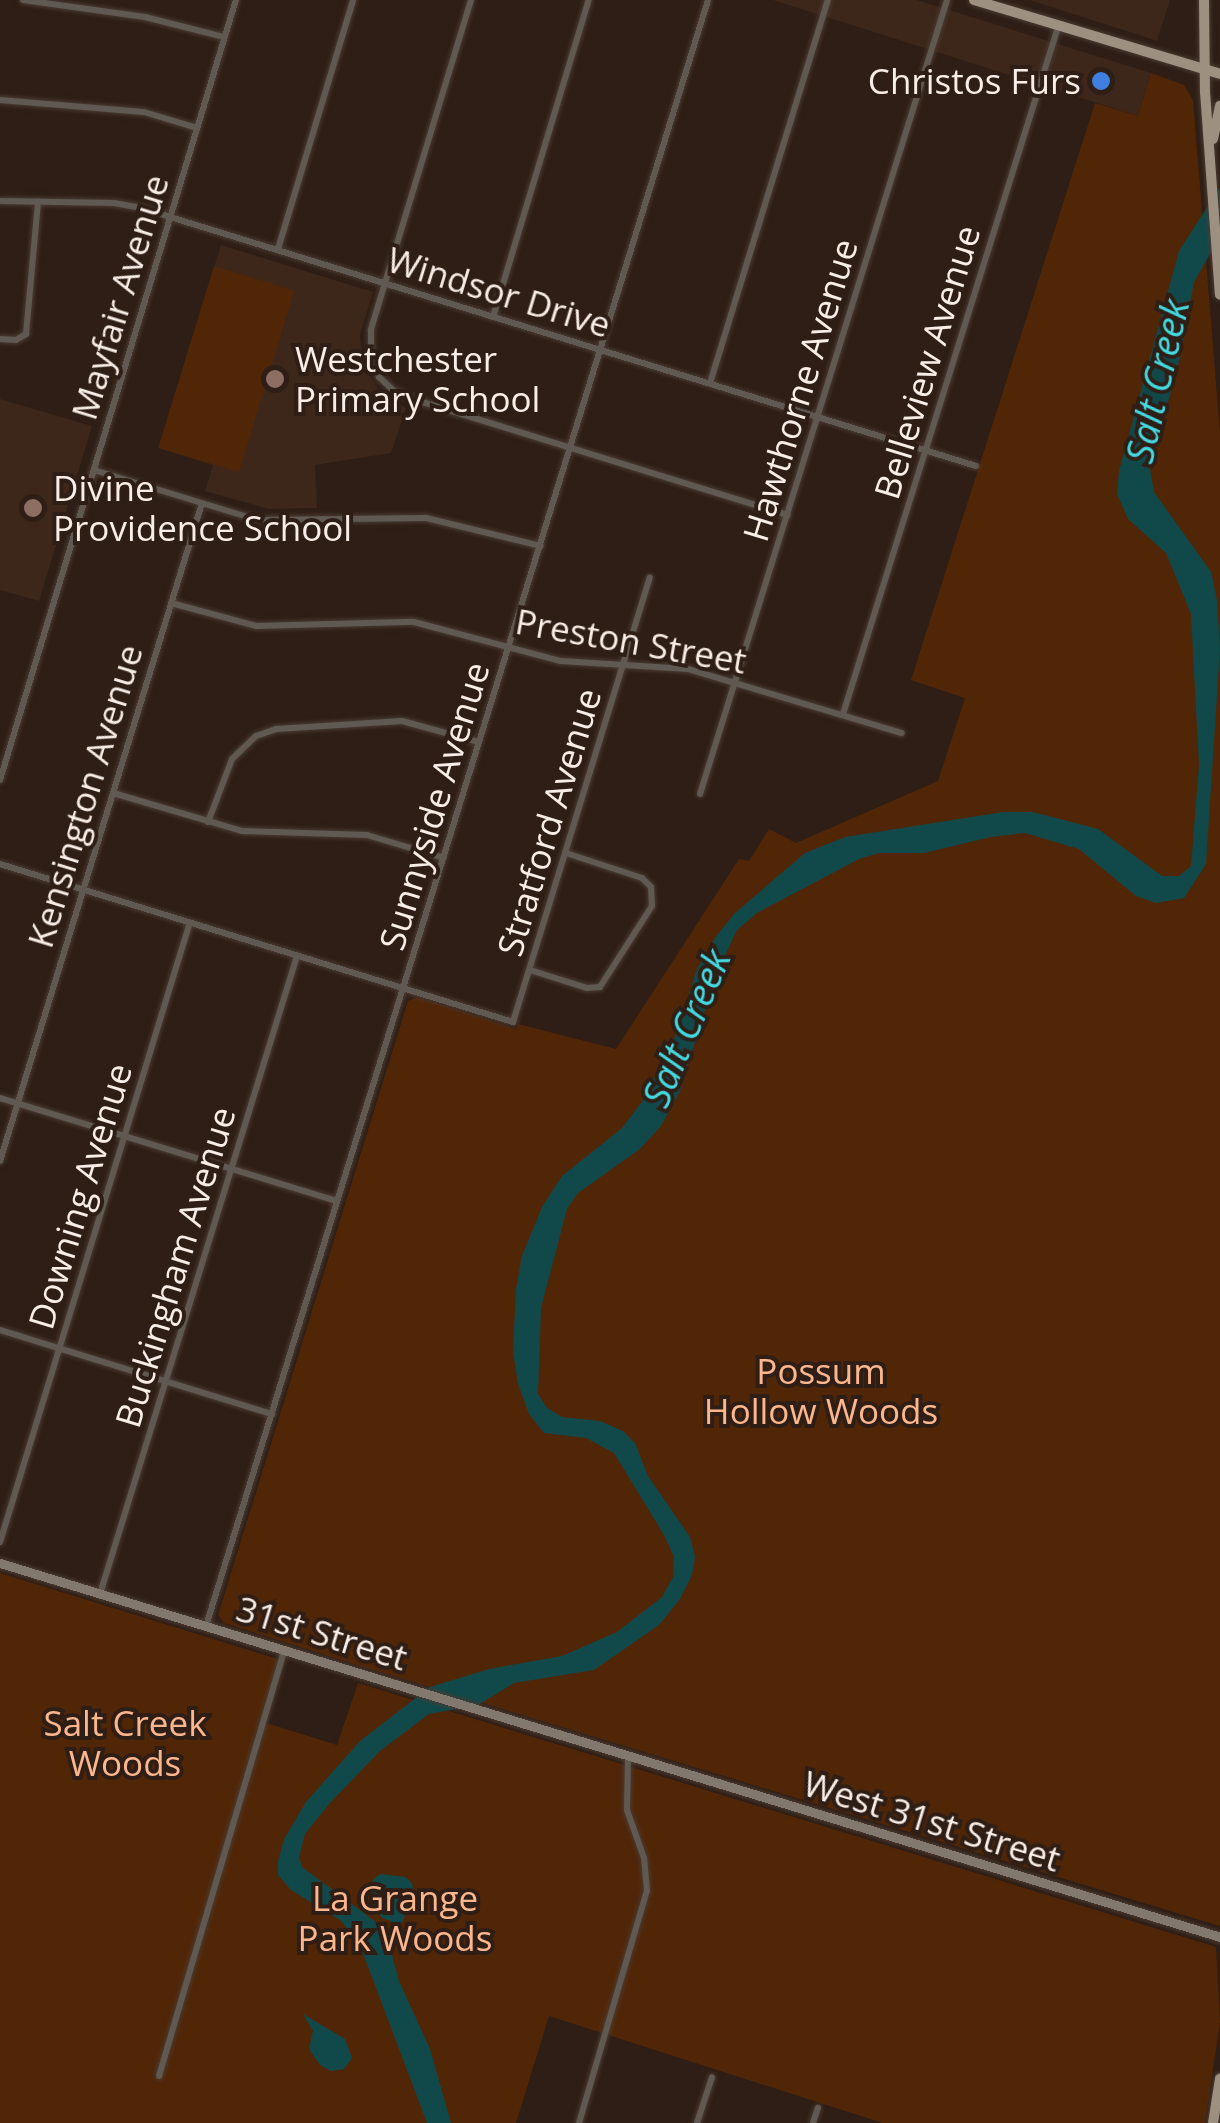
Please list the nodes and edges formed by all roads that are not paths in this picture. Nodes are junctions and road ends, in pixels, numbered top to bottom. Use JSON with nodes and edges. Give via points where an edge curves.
{"nodes":[{"id":1,"x":23,"y":0,"type":"edge"},
{"id":2,"x":236,"y":0,"type":"edge"},
{"id":3,"x":353,"y":0,"type":"edge"},
{"id":4,"x":471,"y":0,"type":"edge"},
{"id":5,"x":589,"y":0,"type":"edge"},
{"id":6,"x":708,"y":0,"type":"edge"},
{"id":7,"x":828,"y":0,"type":"edge"},
{"id":8,"x":947,"y":0,"type":"edge"},
{"id":9,"x":974,"y":0,"type":"edge"},
{"id":10,"x":1204,"y":0,"type":"edge"},
{"id":11,"x":1058,"y":26,"type":"junction"},
{"id":12,"x":224,"y":37,"type":"junction"},
{"id":13,"x":1204,"y":70,"type":"junction"},
{"id":14,"x":1220,"y":74,"type":"edge"},
{"id":15,"x":0,"y":100,"type":"edge"},
{"id":16,"x":1220,"y":106,"type":"edge"},
{"id":17,"x":197,"y":128,"type":"junction"},
{"id":18,"x":1210,"y":165,"type":"junction"},
{"id":19,"x":0,"y":201,"type":"edge"},
{"id":20,"x":38,"y":202,"type":"junction"},
{"id":21,"x":171,"y":217,"type":"junction"},
{"id":22,"x":278,"y":250,"type":"junction"},
{"id":23,"x":1218,"y":264,"type":"edge"},
{"id":24,"x":386,"y":283,"type":"junction"},
{"id":25,"x":1220,"y":294,"type":"edge"},
{"id":26,"x":493,"y":317,"type":"junction"},
{"id":27,"x":0,"y":339,"type":"edge"},
{"id":28,"x":602,"y":350,"type":"junction"},
{"id":29,"x":710,"y":383,"type":"junction"},
{"id":30,"x":818,"y":417,"type":"junction"},
{"id":31,"x":573,"y":449,"type":"junction"},
{"id":32,"x":926,"y":450,"type":"junction"},
{"id":33,"x":976,"y":466,"type":"dead end"},
{"id":34,"x":94,"y":470,"type":"junction"},
{"id":35,"x":202,"y":503,"type":"junction"},
{"id":36,"x":788,"y":514,"type":"junction"},
{"id":37,"x":540,"y":546,"type":"junction"},
{"id":38,"x":650,"y":578,"type":"dead end"},
{"id":39,"x":171,"y":603,"type":"junction"},
{"id":40,"x":508,"y":647,"type":"junction"},
{"id":41,"x":624,"y":664,"type":"junction"},
{"id":42,"x":735,"y":681,"type":"junction"},
{"id":43,"x":843,"y":714,"type":"junction"},
{"id":44,"x":902,"y":733,"type":"dead end"},
{"id":45,"x":478,"y":742,"type":"junction"},
{"id":46,"x":0,"y":780,"type":"edge"},
{"id":47,"x":113,"y":792,"type":"junction"},
{"id":48,"x":700,"y":794,"type":"dead end"},
{"id":49,"x":208,"y":822,"type":"junction"},
{"id":50,"x":566,"y":854,"type":"junction"},
{"id":51,"x":444,"y":858,"type":"junction"},
{"id":52,"x":0,"y":864,"type":"edge"},
{"id":53,"x":82,"y":889,"type":"junction"},
{"id":54,"x":190,"y":922,"type":"junction"},
{"id":55,"x":297,"y":956,"type":"junction"},
{"id":56,"x":530,"y":970,"type":"junction"},
{"id":57,"x":404,"y":988,"type":"junction"},
{"id":58,"x":0,"y":1098,"type":"edge"},
{"id":59,"x":17,"y":1103,"type":"junction"},
{"id":60,"x":124,"y":1136,"type":"junction"},
{"id":61,"x":0,"y":1161,"type":"edge"},
{"id":62,"x":232,"y":1168,"type":"junction"},
{"id":63,"x":338,"y":1201,"type":"junction"},
{"id":64,"x":0,"y":1330,"type":"edge"},
{"id":65,"x":60,"y":1349,"type":"junction"},
{"id":66,"x":166,"y":1382,"type":"junction"},
{"id":67,"x":272,"y":1414,"type":"junction"},
{"id":68,"x":0,"y":1542,"type":"edge"},
{"id":69,"x":0,"y":1563,"type":"edge"},
{"id":70,"x":100,"y":1594,"type":"junction"},
{"id":71,"x":206,"y":1626,"type":"junction"},
{"id":72,"x":284,"y":1650,"type":"junction"},
{"id":73,"x":628,"y":1758,"type":"junction"},
{"id":74,"x":1220,"y":1937,"type":"edge"},
{"id":75,"x":159,"y":2076,"type":"dead end"},
{"id":76,"x":712,"y":2077,"type":"dead end"},
{"id":77,"x":1220,"y":2079,"type":"edge"},
{"id":78,"x":818,"y":2108,"type":"dead end"},
{"id":79,"x":579,"y":2123,"type":"edge"},
{"id":80,"x":697,"y":2123,"type":"edge"},
{"id":81,"x":813,"y":2123,"type":"edge"},
{"id":82,"x":1213,"y":2123,"type":"edge"}],
"edges":[{"from":1,"to":12,"type":"street","via":[[146,16]]},
{"from":2,"to":12,"type":"street","name":"Mayfair Avenue"},
{"from":3,"to":22,"type":"street"},
{"from":4,"to":24,"type":"street"},
{"from":5,"to":26,"type":"street"},
{"from":6,"to":28,"type":"street","name":"Sunnyside Avenue"},
{"from":7,"to":29,"type":"street"},
{"from":8,"to":30,"type":"street","name":"Hawthorne Avenue"},
{"from":9,"to":11,"type":"main road"},
{"from":10,"to":13,"type":"main road"},
{"from":11,"to":13,"type":"main road"},
{"from":11,"to":32,"type":"street","name":"Belleview Avenue"},
{"from":12,"to":17,"type":"street","name":"Mayfair Avenue"},
{"from":13,"to":14,"type":"main road"},
{"from":13,"to":18,"type":"main road"},
{"from":15,"to":17,"type":"street","via":[[144,112]]},
{"from":16,"to":18,"type":"main road"},
{"from":17,"to":21,"type":"street","name":"Mayfair Avenue"},
{"from":18,"to":23,"type":"main road"},
{"from":19,"to":20,"type":"street","name":"Windsor Drive"},
{"from":20,"to":21,"type":"street","name":"Windsor Drive","via":[[114,203]]},
{"from":20,"to":27,"type":"street","via":[[30,315],[23,339]]},
{"from":21,"to":22,"type":"street","name":"Windsor Drive"},
{"from":21,"to":34,"type":"street","name":"Mayfair Avenue"},
{"from":22,"to":24,"type":"street","name":"Windsor Drive"},
{"from":23,"to":25,"type":"main road"},
{"from":24,"to":26,"type":"street","name":"Windsor Drive"},
{"from":24,"to":31,"type":"street","via":[[371,330],[371,357],[387,385]]},
{"from":26,"to":28,"type":"street","name":"Windsor Drive"},
{"from":28,"to":29,"type":"street","name":"Windsor Drive"},
{"from":28,"to":31,"type":"street","name":"Sunnyside Avenue"},
{"from":29,"to":30,"type":"street","name":"Windsor Drive"},
{"from":30,"to":32,"type":"street","name":"Windsor Drive"},
{"from":30,"to":36,"type":"street","name":"Hawthorne Avenue"},
{"from":31,"to":36,"type":"street"},
{"from":31,"to":37,"type":"street","name":"Sunnyside Avenue"},
{"from":32,"to":33,"type":"street","name":"Windsor Drive"},
{"from":32,"to":43,"type":"street","name":"Belleview Avenue"},
{"from":34,"to":35,"type":"street"},
{"from":34,"to":46,"type":"street","name":"Mayfair Avenue"},
{"from":35,"to":37,"type":"street","via":[[280,522],[444,520]]},
{"from":35,"to":39,"type":"street","name":"Kensington Avenue"},
{"from":36,"to":42,"type":"street","name":"Hawthorne Avenue"},
{"from":37,"to":40,"type":"street","name":"Sunnyside Avenue"},
{"from":38,"to":41,"type":"street","name":"Stratford Avenue"},
{"from":39,"to":40,"type":"street","name":"Preston Street","via":[[256,626],[429,624]]},
{"from":39,"to":47,"type":"street","name":"Kensington Avenue"},
{"from":40,"to":41,"type":"street","name":"Preston Street","via":[[562,661]]},
{"from":40,"to":45,"type":"street","name":"Sunnyside Avenue"},
{"from":41,"to":42,"type":"street","name":"Preston Street"},
{"from":41,"to":50,"type":"street","name":"Stratford Avenue"},
{"from":42,"to":43,"type":"street","name":"Preston Street"},
{"from":42,"to":48,"type":"street","name":"Hawthorne Avenue"},
{"from":43,"to":44,"type":"street","name":"Preston Street"},
{"from":45,"to":49,"type":"street","via":[[402,722],[276,729],[256,736],[232,758]]},
{"from":45,"to":51,"type":"street","name":"Sunnyside Avenue"},
{"from":47,"to":49,"type":"street"},
{"from":47,"to":53,"type":"street","name":"Kensington Avenue"},
{"from":49,"to":51,"type":"street","via":[[272,835],[367,835]]},
{"from":50,"to":56,"type":"street","name":"Stratford Avenue"},
{"from":50,"to":56,"type":"street","via":[[642,878],[651,887],[652,906],[600,986]]},
{"from":51,"to":57,"type":"street","name":"Sunnyside Avenue"},
{"from":52,"to":53,"type":"street"},
{"from":53,"to":54,"type":"street"},
{"from":53,"to":59,"type":"street","name":"Kensington Avenue"},
{"from":54,"to":55,"type":"street"},
{"from":54,"to":60,"type":"street","name":"Downing Avenue"},
{"from":55,"to":57,"type":"street"},
{"from":55,"to":62,"type":"street","name":"Buckingham Avenue"},
{"from":56,"to":57,"type":"street","name":"Stratford Avenue","via":[[514,1022]]},
{"from":57,"to":63,"type":"street","name":"Sunnyside Avenue"},
{"from":58,"to":59,"type":"street"},
{"from":59,"to":60,"type":"street"},
{"from":59,"to":61,"type":"street","name":"Kensington Avenue"},
{"from":60,"to":62,"type":"street"},
{"from":60,"to":65,"type":"street","name":"Downing Avenue"},
{"from":62,"to":63,"type":"street"},
{"from":62,"to":66,"type":"street","name":"Buckingham Avenue"},
{"from":63,"to":67,"type":"street","name":"Sunnyside Avenue"},
{"from":64,"to":65,"type":"street"},
{"from":65,"to":66,"type":"street"},
{"from":65,"to":68,"type":"street","name":"Downing Avenue"},
{"from":66,"to":67,"type":"street"},
{"from":66,"to":70,"type":"street","name":"Buckingham Avenue"},
{"from":67,"to":71,"type":"street","name":"Sunnyside Avenue"},
{"from":69,"to":70,"type":"main road","name":"31st Street"},
{"from":70,"to":71,"type":"main road","name":"31st Street"},
{"from":71,"to":72,"type":"main road","name":"31st Street"},
{"from":72,"to":73,"type":"main road","name":"31st Street"},
{"from":72,"to":75,"type":"street"},
{"from":73,"to":74,"type":"main road","name":"West 31st Street"},
{"from":73,"to":79,"type":"street","via":[[627,1810],[647,1890]]},
{"from":76,"to":80,"type":"street"},
{"from":77,"to":82,"type":"main road"},
{"from":78,"to":81,"type":"street"}]}
